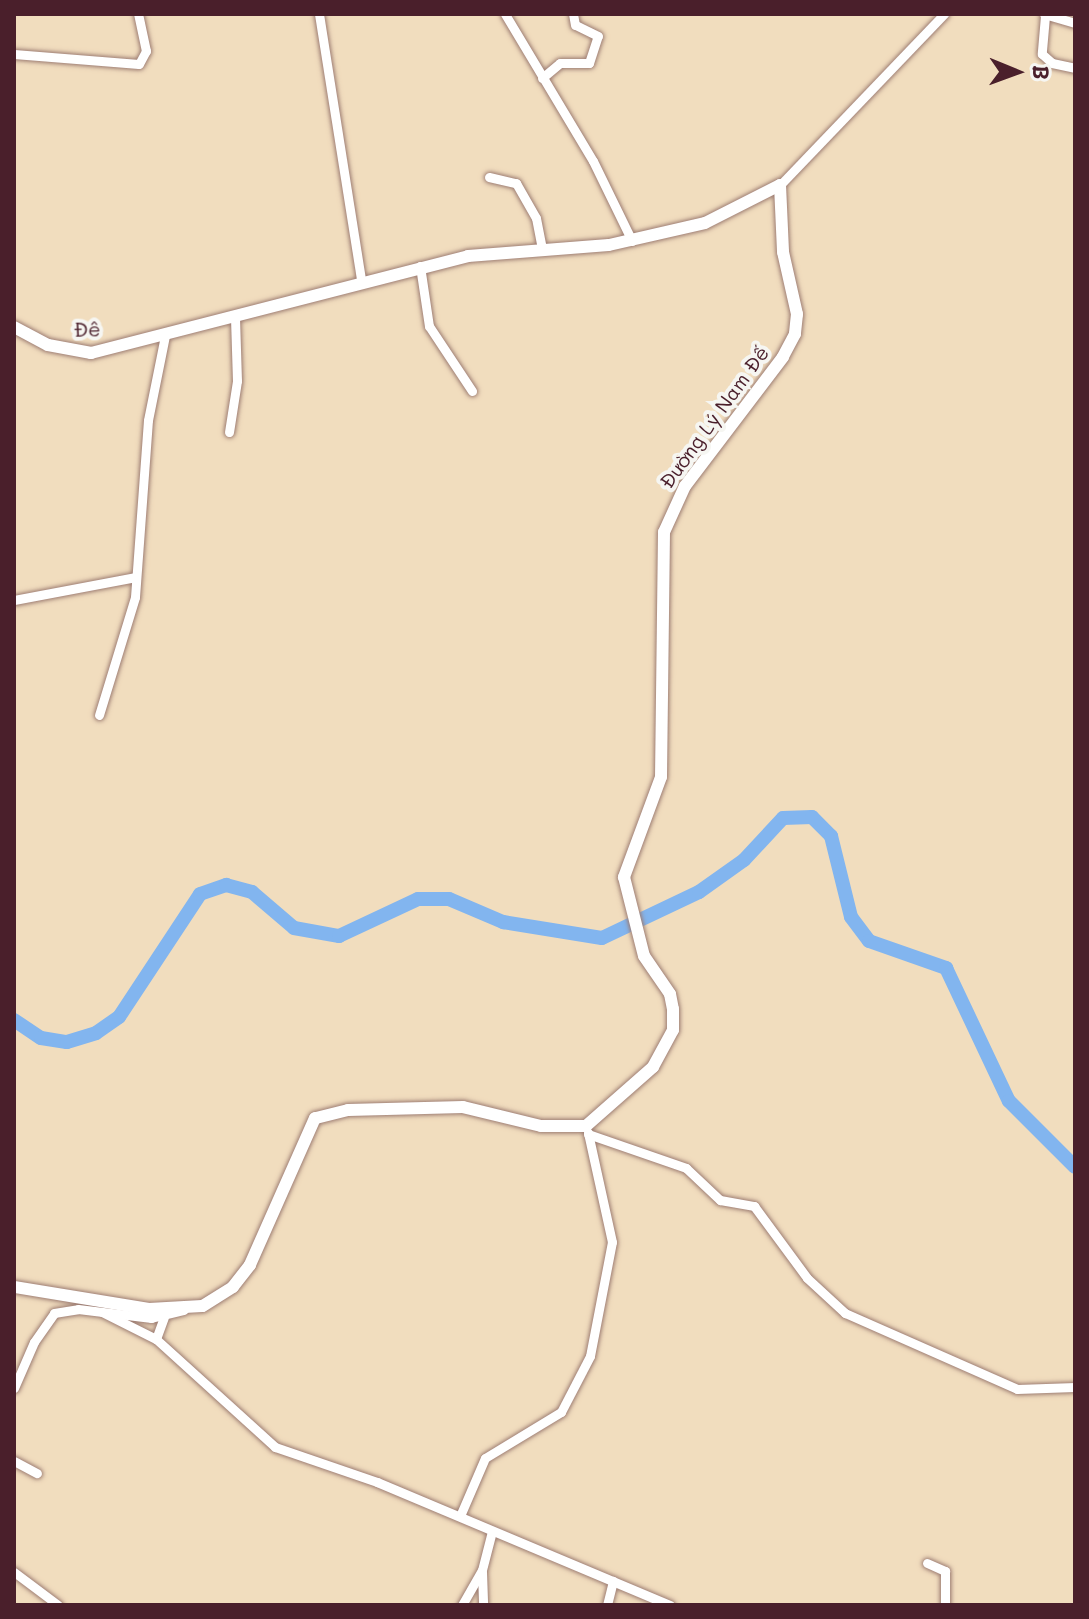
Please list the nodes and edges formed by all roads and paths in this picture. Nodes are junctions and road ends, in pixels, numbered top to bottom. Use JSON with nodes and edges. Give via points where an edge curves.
{"nodes":[{"id":1,"x":138,"y":14,"type":"edge"},
{"id":2,"x":319,"y":14,"type":"edge"},
{"id":3,"x":505,"y":14,"type":"edge"},
{"id":4,"x":573,"y":14,"type":"edge"},
{"id":5,"x":944,"y":14,"type":"edge"},
{"id":6,"x":1045,"y":15,"type":"edge"},
{"id":7,"x":1075,"y":23,"type":"edge"},
{"id":8,"x":14,"y":54,"type":"edge"},
{"id":9,"x":1075,"y":68,"type":"edge"},
{"id":10,"x":542,"y":78,"type":"junction"},
{"id":11,"x":489,"y":177,"type":"dead end"},
{"id":12,"x":780,"y":185,"type":"junction"},
{"id":13,"x":632,"y":241,"type":"junction"},
{"id":14,"x":542,"y":250,"type":"junction"},
{"id":15,"x":420,"y":266,"type":"junction"},
{"id":16,"x":361,"y":280,"type":"junction"},
{"id":17,"x":235,"y":316,"type":"junction"},
{"id":18,"x":14,"y":327,"type":"edge"},
{"id":19,"x":165,"y":336,"type":"junction"},
{"id":20,"x":472,"y":391,"type":"dead end"},
{"id":21,"x":229,"y":432,"type":"dead end"},
{"id":22,"x":136,"y":577,"type":"junction"},
{"id":23,"x":14,"y":600,"type":"edge"},
{"id":24,"x":99,"y":715,"type":"dead end"},
{"id":25,"x":587,"y":1130,"type":"junction"},
{"id":26,"x":14,"y":1287,"type":"edge"},
{"id":27,"x":184,"y":1310,"type":"junction"},
{"id":28,"x":102,"y":1312,"type":"junction"},
{"id":29,"x":164,"y":1317,"type":"junction"},
{"id":30,"x":156,"y":1339,"type":"junction"},
{"id":31,"x":1075,"y":1387,"type":"edge"},
{"id":32,"x":14,"y":1388,"type":"edge"},
{"id":33,"x":14,"y":1461,"type":"edge"},
{"id":34,"x":37,"y":1473,"type":"dead end"},
{"id":35,"x":460,"y":1516,"type":"junction"},
{"id":36,"x":492,"y":1531,"type":"junction"},
{"id":37,"x":927,"y":1563,"type":"dead end"},
{"id":38,"x":482,"y":1570,"type":"junction"},
{"id":39,"x":14,"y":1572,"type":"edge"},
{"id":40,"x":613,"y":1581,"type":"junction"},
{"id":41,"x":58,"y":1605,"type":"edge"},
{"id":42,"x":462,"y":1605,"type":"edge"},
{"id":43,"x":483,"y":1605,"type":"edge"},
{"id":44,"x":607,"y":1605,"type":"edge"},
{"id":45,"x":670,"y":1605,"type":"edge"},
{"id":46,"x":945,"y":1605,"type":"edge"}],
"edges":[{"from":1,"to":8,"type":"street","via":[[146,51],[139,64]]},
{"from":2,"to":16,"type":"street"},
{"from":3,"to":10,"type":"street"},
{"from":4,"to":10,"type":"street","via":[[575,25],[598,36],[589,63],[560,63]]},
{"from":5,"to":12,"type":"street"},
{"from":6,"to":7,"type":"street"},
{"from":6,"to":9,"type":"street","via":[[1042,54],[1052,63]]},
{"from":10,"to":13,"type":"street","via":[[593,161]]},
{"from":11,"to":14,"type":"street","via":[[516,183],[536,218]]},
{"from":12,"to":13,"type":"main road","name":"Đê","via":[[715,220]]},
{"from":12,"to":25,"type":"main road","name":"Đường Lý Nam Đế","via":[[795,334],[685,486],[664,532],[661,777],[624,868],[627,904],[642,951],[670,994],[673,1030],[653,1067]]},
{"from":13,"to":14,"type":"main road","name":"Đê"},
{"from":14,"to":15,"type":"main road","name":"Đê"},
{"from":15,"to":16,"type":"main road","name":"Đê"},
{"from":15,"to":20,"type":"street","via":[[429,326]]},
{"from":16,"to":17,"type":"main road","name":"Đê"},
{"from":17,"to":19,"type":"main road","name":"Đê"},
{"from":17,"to":21,"type":"street","via":[[237,381]]},
{"from":18,"to":19,"type":"main road","name":"Đê","via":[[72,352]]},
{"from":19,"to":22,"type":"street","via":[[148,420]]},
{"from":22,"to":23,"type":"street"},
{"from":22,"to":24,"type":"street"},
{"from":25,"to":27,"type":"main road","via":[[541,1126],[463,1107],[322,1114],[309,1124],[242,1277],[219,1299]]},
{"from":25,"to":31,"type":"street","via":[[686,1168],[720,1200],[754,1206],[807,1278],[845,1313],[1017,1389]]},
{"from":25,"to":35,"type":"street","via":[[612,1242],[590,1356],[561,1412],[485,1458]]},
{"from":26,"to":27,"type":"main road"},
{"from":27,"to":29,"type":"street"},
{"from":28,"to":29,"type":"street"},
{"from":28,"to":30,"type":"street"},
{"from":28,"to":32,"type":"street","via":[[62,1310],[48,1317]]},
{"from":29,"to":30,"type":"street"},
{"from":30,"to":35,"type":"street","via":[[275,1447]]},
{"from":33,"to":34,"type":"street"},
{"from":35,"to":36,"type":"street"},
{"from":36,"to":38,"type":"street"},
{"from":36,"to":40,"type":"street"},
{"from":37,"to":46,"type":"street","via":[[945,1571]]},
{"from":38,"to":42,"type":"street"},
{"from":38,"to":43,"type":"street"},
{"from":39,"to":41,"type":"street"},
{"from":40,"to":44,"type":"street"},
{"from":40,"to":45,"type":"street"}]}
